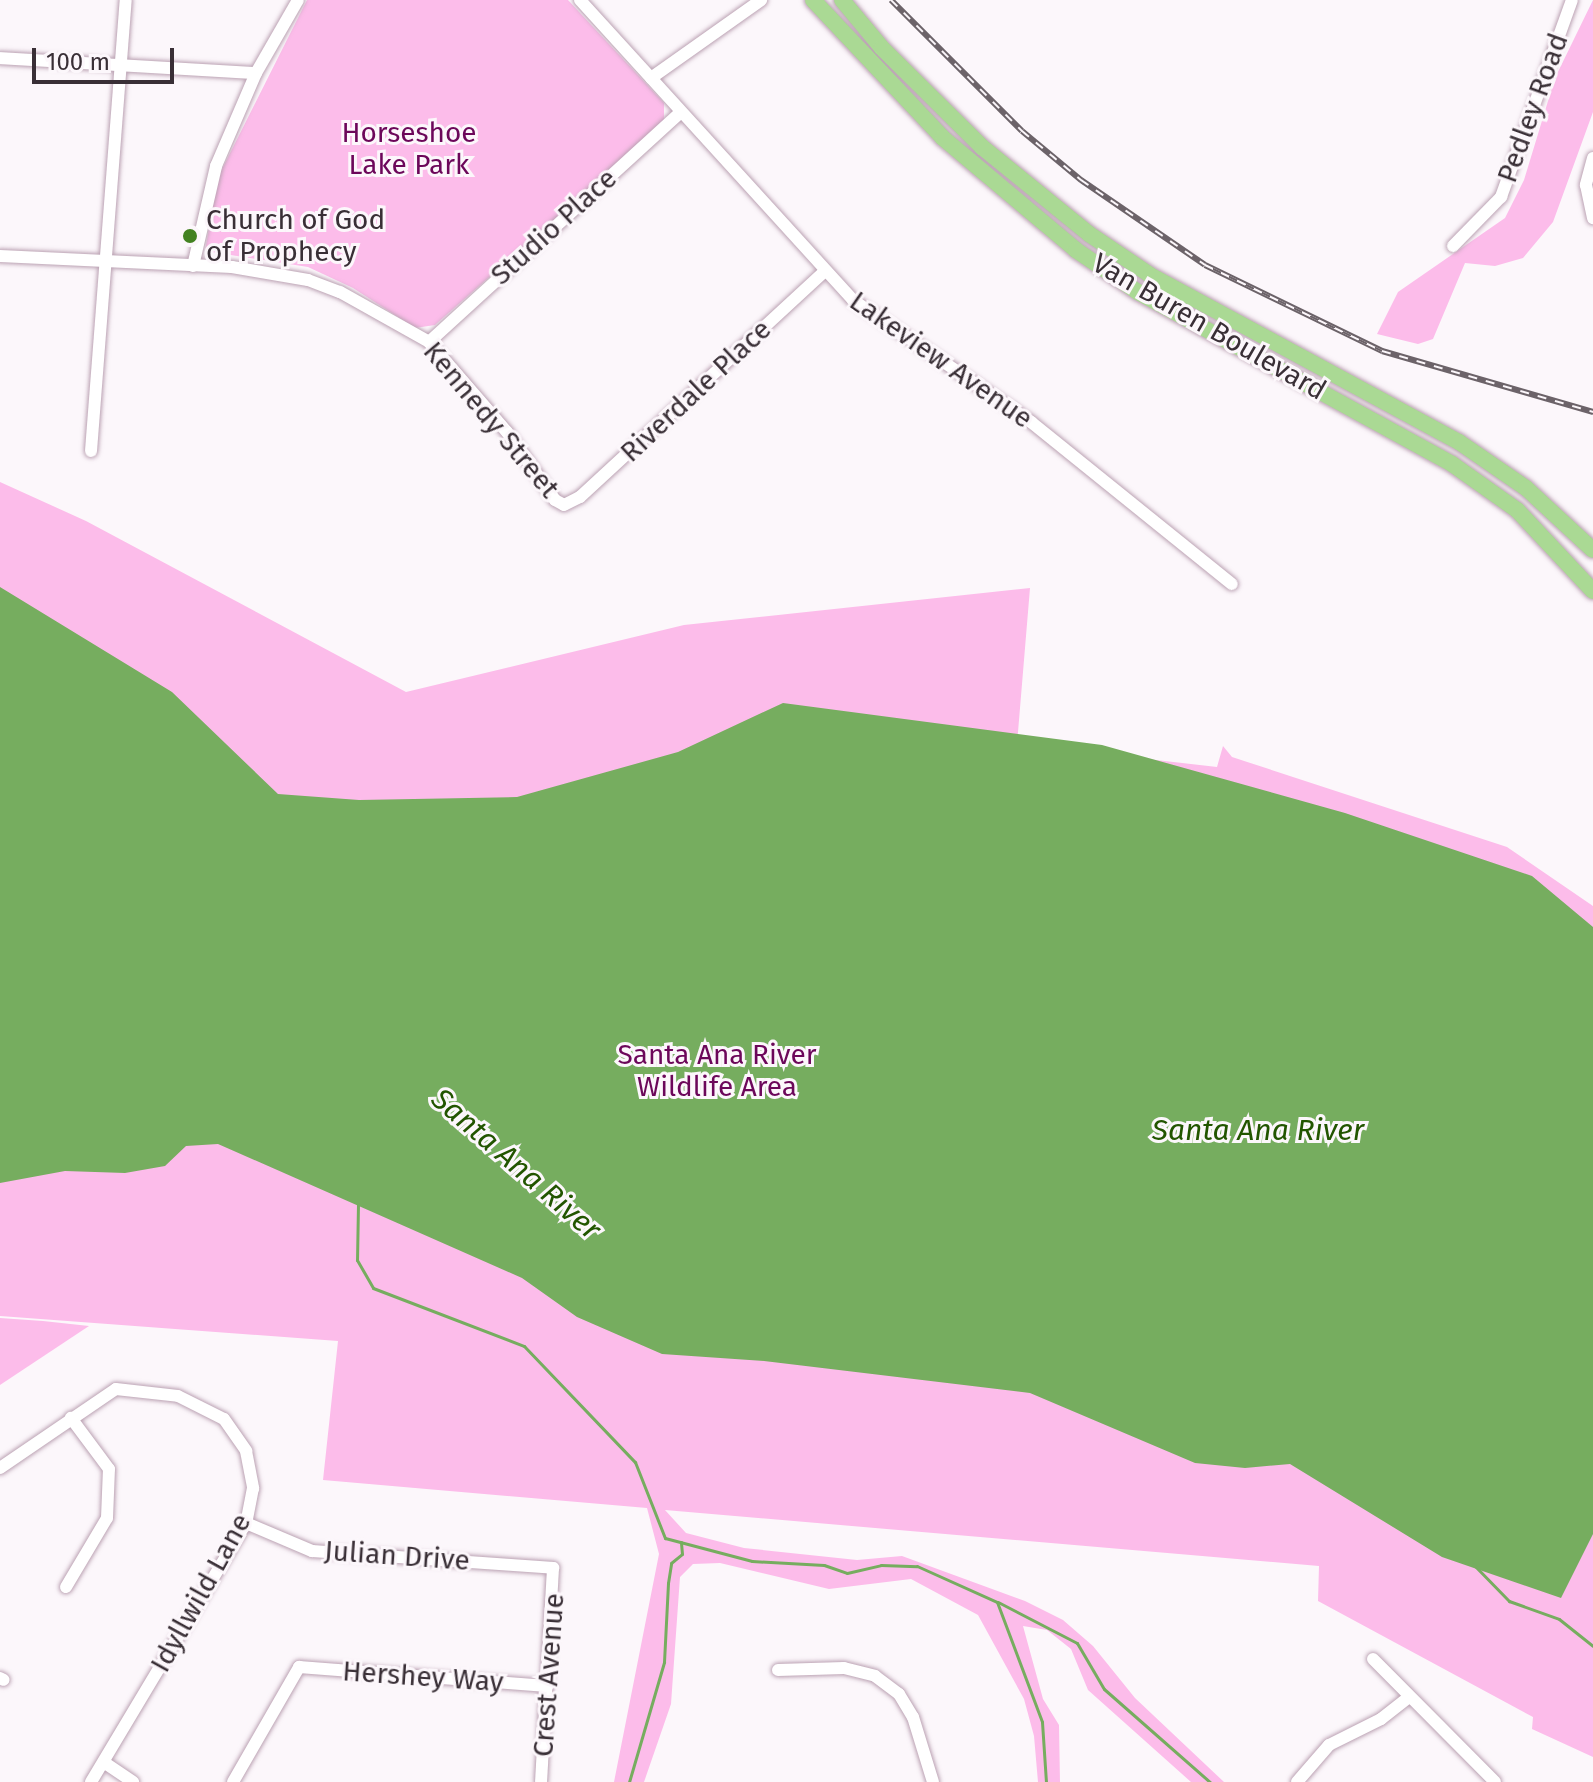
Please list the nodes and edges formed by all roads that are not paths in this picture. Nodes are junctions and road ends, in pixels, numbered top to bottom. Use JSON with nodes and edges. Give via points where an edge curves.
{"nodes":[{"id":1,"x":126,"y":0,"type":"edge"},
{"id":2,"x":298,"y":0,"type":"edge"},
{"id":3,"x":580,"y":0,"type":"edge"},
{"id":4,"x":761,"y":0,"type":"edge"},
{"id":5,"x":813,"y":0,"type":"edge"},
{"id":6,"x":842,"y":0,"type":"edge"},
{"id":7,"x":1572,"y":0,"type":"edge"},
{"id":8,"x":0,"y":58,"type":"edge"},
{"id":9,"x":121,"y":66,"type":"junction"},
{"id":10,"x":256,"y":73,"type":"junction"},
{"id":11,"x":651,"y":78,"type":"junction"},
{"id":12,"x":680,"y":113,"type":"junction"},
{"id":13,"x":1593,"y":158,"type":"edge"},
{"id":14,"x":1593,"y":218,"type":"edge"},
{"id":15,"x":1453,"y":246,"type":"dead end"},
{"id":16,"x":0,"y":256,"type":"edge"},
{"id":17,"x":107,"y":262,"type":"junction"},
{"id":18,"x":193,"y":266,"type":"junction"},
{"id":19,"x":824,"y":272,"type":"junction"},
{"id":20,"x":429,"y":342,"type":"junction"},
{"id":21,"x":91,"y":451,"type":"dead end"},
{"id":22,"x":564,"y":505,"type":"joint"},
{"id":23,"x":1593,"y":550,"type":"edge"},
{"id":24,"x":1232,"y":584,"type":"dead end"},
{"id":25,"x":1593,"y":591,"type":"edge"},
{"id":26,"x":71,"y":1418,"type":"junction"},
{"id":27,"x":0,"y":1468,"type":"edge"},
{"id":28,"x":246,"y":1523,"type":"junction"},
{"id":29,"x":553,"y":1568,"type":"joint"},
{"id":30,"x":66,"y":1587,"type":"dead end"},
{"id":31,"x":1373,"y":1659,"type":"dead end"},
{"id":32,"x":778,"y":1670,"type":"dead end"},
{"id":33,"x":547,"y":1686,"type":"junction"},
{"id":34,"x":1409,"y":1697,"type":"junction"},
{"id":35,"x":105,"y":1763,"type":"junction"},
{"id":36,"x":91,"y":1782,"type":"edge"},
{"id":37,"x":133,"y":1782,"type":"edge"},
{"id":38,"x":233,"y":1782,"type":"edge"},
{"id":39,"x":541,"y":1782,"type":"edge"},
{"id":40,"x":931,"y":1782,"type":"edge"},
{"id":41,"x":1297,"y":1782,"type":"edge"},
{"id":42,"x":1495,"y":1782,"type":"edge"}],
"edges":[{"from":1,"to":9,"type":"street"},
{"from":2,"to":10,"type":"street"},
{"from":3,"to":11,"type":"street","name":"Lakeview Avenue"},
{"from":4,"to":11,"type":"street"},
{"from":5,"to":25,"type":"main road","name":"Van Buren Boulevard","via":[[943,138],[1076,250],[1138,292],[1452,464],[1517,510]]},
{"from":6,"to":23,"type":"main road","name":"Van Buren Boulevard","via":[[882,48],[982,147],[1089,234],[1164,282],[1459,442],[1526,488]]},
{"from":7,"to":15,"type":"street","name":"Pedley Road","via":[[1501,197]]},
{"from":8,"to":9,"type":"street"},
{"from":9,"to":10,"type":"street"},
{"from":9,"to":17,"type":"street"},
{"from":10,"to":18,"type":"street","via":[[205,201]]},
{"from":11,"to":12,"type":"street","name":"Lakeview Avenue"},
{"from":12,"to":19,"type":"street","name":"Lakeview Avenue"},
{"from":12,"to":20,"type":"street","name":"Studio Place"},
{"from":13,"to":14,"type":"street","via":[[1586,185]]},
{"from":16,"to":17,"type":"street","name":"Kennedy Street"},
{"from":17,"to":18,"type":"street","name":"Kennedy Street"},
{"from":17,"to":21,"type":"street"},
{"from":18,"to":20,"type":"street","name":"Kennedy Street","via":[[308,280],[363,303]]},
{"from":19,"to":22,"type":"street","name":"Riverdale Place","via":[[580,497]]},
{"from":19,"to":24,"type":"street","name":"Lakeview Avenue","via":[[906,340],[1031,422]]},
{"from":20,"to":22,"type":"street","name":"Kennedy Street"},
{"from":26,"to":27,"type":"street","name":"Idyllwild Lane"},
{"from":26,"to":28,"type":"street","name":"Idyllwild Lane","via":[[116,1389],[178,1396],[224,1419],[246,1451],[253,1488]]},
{"from":26,"to":30,"type":"street","via":[[109,1469],[107,1518]]},
{"from":28,"to":29,"type":"street","name":"Julian Drive","via":[[312,1551]]},
{"from":28,"to":35,"type":"street","name":"Idyllwild Lane"},
{"from":29,"to":33,"type":"street","name":"Crest Avenue"},
{"from":31,"to":34,"type":"street"},
{"from":32,"to":40,"type":"street","via":[[844,1668],[875,1676],[899,1694],[913,1717]]},
{"from":33,"to":38,"type":"street","name":"Hershey Way","via":[[299,1667]]},
{"from":33,"to":39,"type":"street","name":"Crest Avenue"},
{"from":34,"to":41,"type":"street","via":[[1381,1719],[1329,1745]]},
{"from":34,"to":42,"type":"street"},
{"from":35,"to":36,"type":"street","name":"Idyllwild Lane"},
{"from":35,"to":37,"type":"street"}]}
